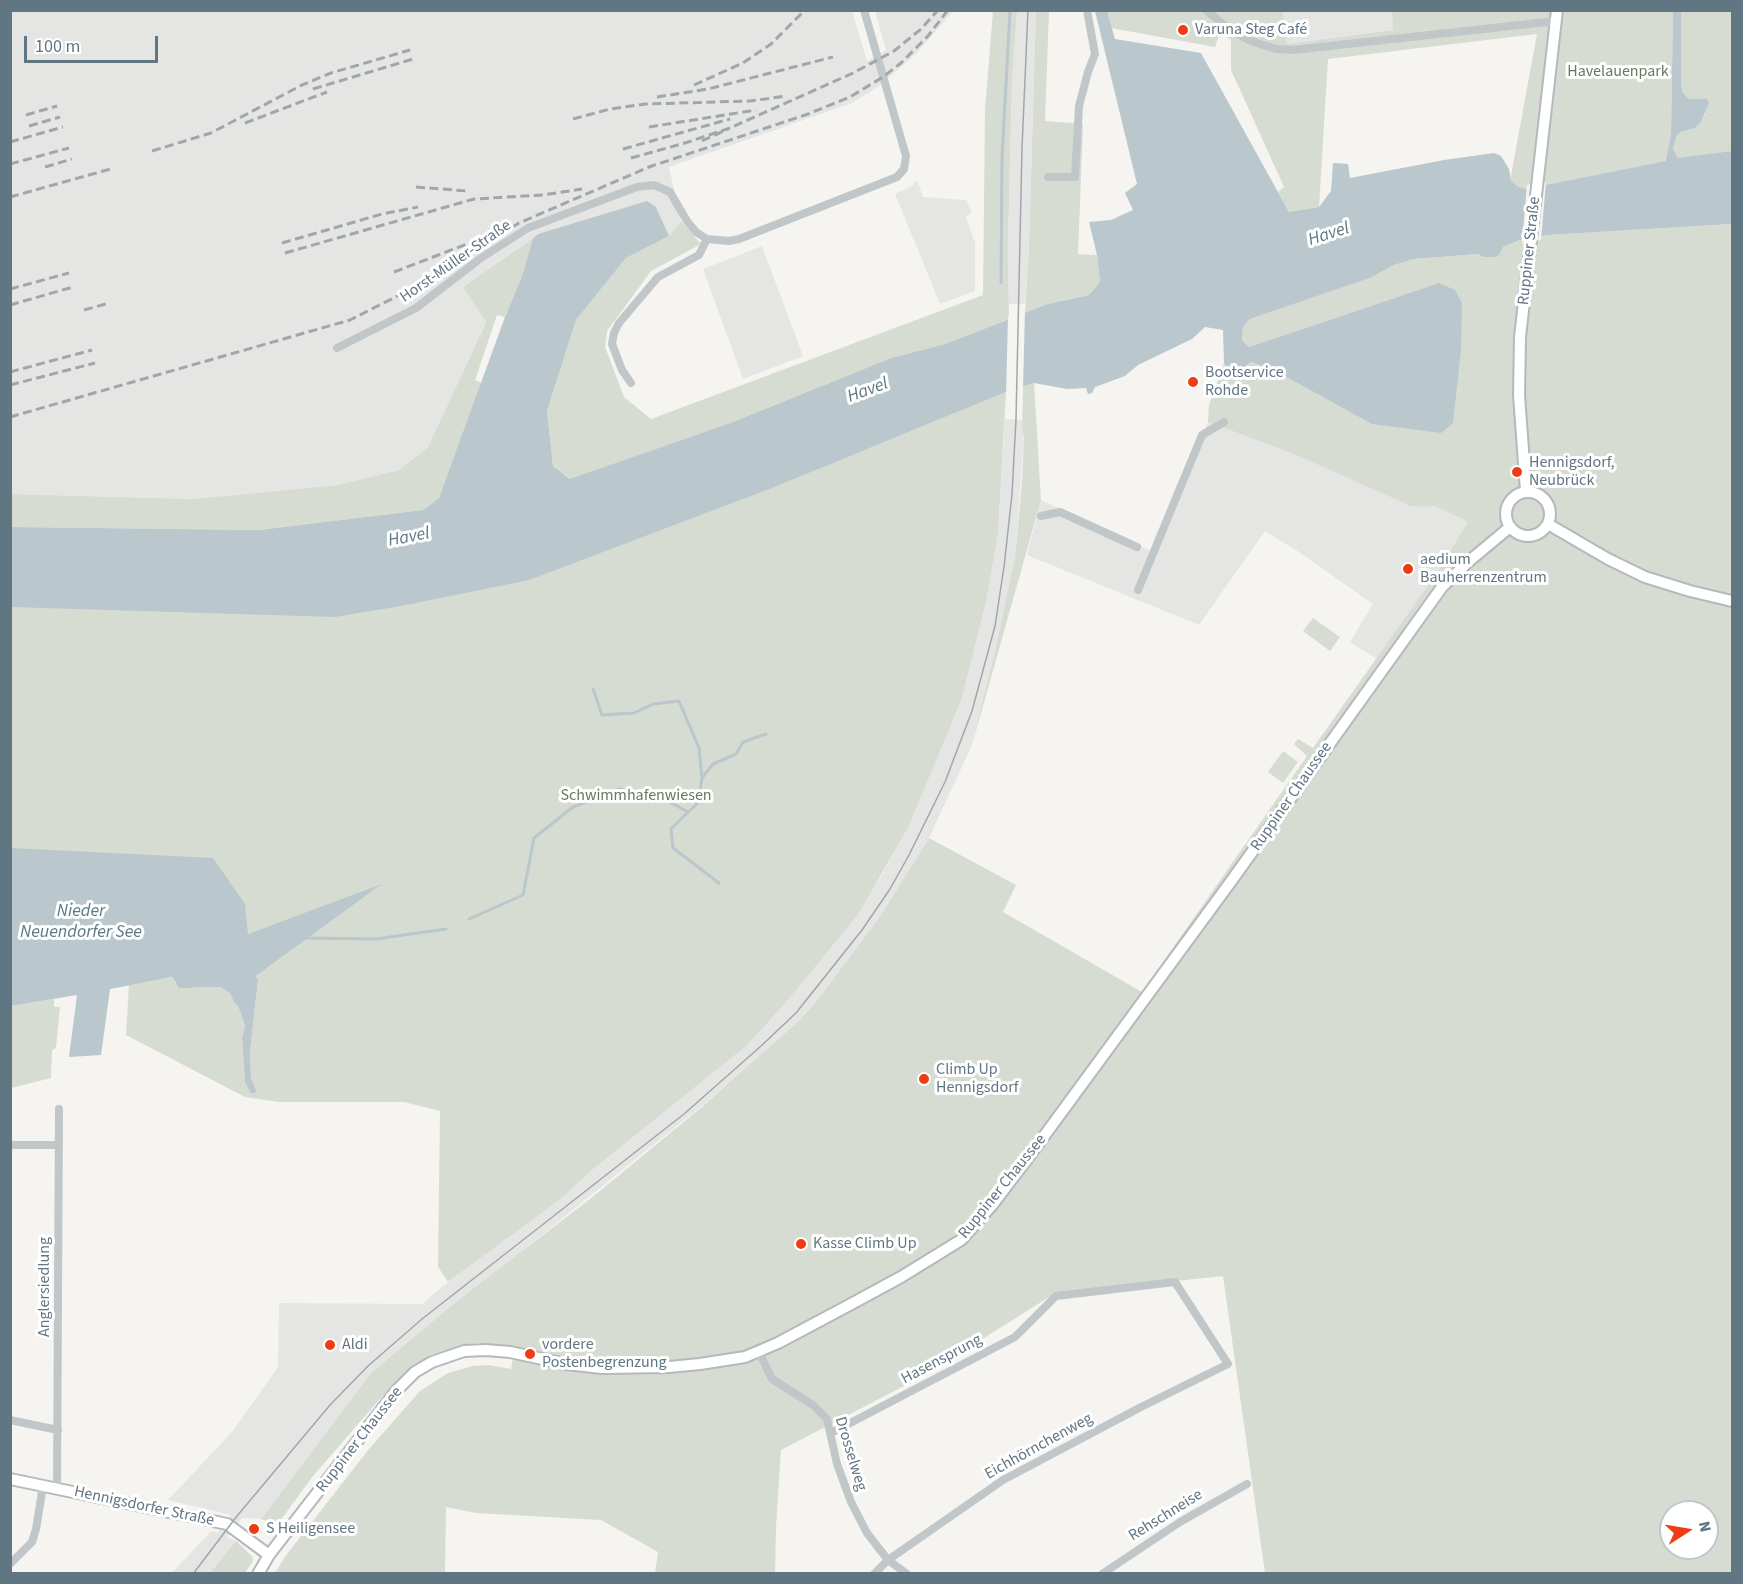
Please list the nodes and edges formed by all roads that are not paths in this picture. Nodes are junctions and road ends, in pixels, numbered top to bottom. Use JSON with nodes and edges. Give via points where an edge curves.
{"nodes":[{"id":1,"x":864,"y":10,"type":"edge"},
{"id":2,"x":1087,"y":10,"type":"edge"},
{"id":3,"x":1206,"y":10,"type":"edge"},
{"id":4,"x":1556,"y":16,"type":"edge"},
{"id":5,"x":1048,"y":177,"type":"dead end"},
{"id":6,"x":707,"y":239,"type":"junction"},
{"id":7,"x":338,"y":348,"type":"dead end"},
{"id":8,"x":631,"y":384,"type":"dead end"},
{"id":9,"x":1224,"y":422,"type":"dead end"},
{"id":10,"x":1526,"y":491,"type":"junction"},
{"id":11,"x":1041,"y":516,"type":"dead end"},
{"id":12,"x":1548,"y":524,"type":"junction"},
{"id":13,"x":1510,"y":527,"type":"junction"},
{"id":14,"x":1137,"y":547,"type":"dead end"},
{"id":15,"x":1138,"y":590,"type":"dead end"},
{"id":16,"x":1732,"y":601,"type":"edge"},
{"id":17,"x":59,"y":1109,"type":"dead end"},
{"id":18,"x":10,"y":1144,"type":"edge"},
{"id":19,"x":59,"y":1145,"type":"junction"},
{"id":20,"x":759,"y":1352,"type":"junction"},
{"id":21,"x":1228,"y":1364,"type":"joint"},
{"id":22,"x":10,"y":1420,"type":"edge"},
{"id":23,"x":58,"y":1430,"type":"junction"},
{"id":24,"x":831,"y":1433,"type":"junction"},
{"id":25,"x":10,"y":1479,"type":"edge"},
{"id":26,"x":1247,"y":1484,"type":"dead end"},
{"id":27,"x":43,"y":1486,"type":"junction"},
{"id":28,"x":57,"y":1488,"type":"junction"},
{"id":29,"x":269,"y":1555,"type":"junction"},
{"id":30,"x":888,"y":1560,"type":"junction"},
{"id":31,"x":10,"y":1564,"type":"edge"},
{"id":32,"x":258,"y":1574,"type":"edge"},
{"id":33,"x":874,"y":1574,"type":"edge"},
{"id":34,"x":907,"y":1574,"type":"edge"},
{"id":35,"x":1102,"y":1574,"type":"edge"}],
"edges":[{"from":1,"to":6,"type":"street","via":[[906,156],[903,169],[897,177],[739,239]]},
{"from":2,"to":5,"type":"street","via":[[1095,54],[1079,106],[1075,177]]},
{"from":3,"to":4,"type":"street","via":[[1251,41],[1293,50]]},
{"from":4,"to":10,"type":"main road","name":"Ruppiner Straße","via":[[1520,337]]},
{"from":6,"to":7,"type":"street","name":"Horst-Müller-Straße","via":[[687,221],[670,192],[654,185],[637,187],[528,228],[416,308]]},
{"from":6,"to":8,"type":"street","via":[[699,255],[658,277],[619,323],[612,344]]},
{"from":9,"to":15,"type":"street","via":[[1202,435]]},
{"from":10,"to":12,"type":"main road","via":[[1547,501]]},
{"from":10,"to":13,"type":"main road","via":[[1508,503]]},
{"from":11,"to":14,"type":"street","via":[[1060,512]]},
{"from":12,"to":13,"type":"main road","via":[[1529,536]]},
{"from":12,"to":16,"type":"main road","via":[[1645,577]]},
{"from":13,"to":20,"type":"main road","name":"Ruppiner Chaussee","via":[[1442,587],[1232,880],[972,1230],[901,1277]]},
{"from":17,"to":19,"type":"street","name":"Anglersiedlung"},
{"from":18,"to":19,"type":"street"},
{"from":19,"to":23,"type":"street","name":"Anglersiedlung"},
{"from":20,"to":24,"type":"street","name":"Drosselweg","via":[[772,1379],[822,1412]]},
{"from":20,"to":29,"type":"main road","name":"Ruppiner Chaussee","via":[[700,1365],[623,1369],[480,1350],[455,1353],[432,1362],[396,1391]]},
{"from":21,"to":24,"type":"street","name":"Hasensprung","via":[[1175,1282],[1056,1296],[1015,1337]]},
{"from":21,"to":30,"type":"street","name":"Eichhörnchenweg","via":[[1004,1480]]},
{"from":22,"to":23,"type":"street"},
{"from":23,"to":28,"type":"street","name":"Anglersiedlung"},
{"from":24,"to":30,"type":"street","name":"Drosselweg","via":[[851,1502],[867,1533]]},
{"from":25,"to":27,"type":"main road","name":"Hennigsdorfer Straße"},
{"from":26,"to":35,"type":"street","name":"Rehschneise","via":[[1180,1522]]},
{"from":27,"to":28,"type":"main road","name":"Hennigsdorfer Straße"},
{"from":27,"to":31,"type":"street","via":[[32,1542]]},
{"from":28,"to":29,"type":"main road","name":"Hennigsdorfer Straße","via":[[227,1524]]},
{"from":29,"to":32,"type":"main road","name":"Ruppiner Chaussee"},
{"from":30,"to":33,"type":"street","name":"Eichhörnchenweg"},
{"from":30,"to":34,"type":"street","name":"Drosselweg"}]}
